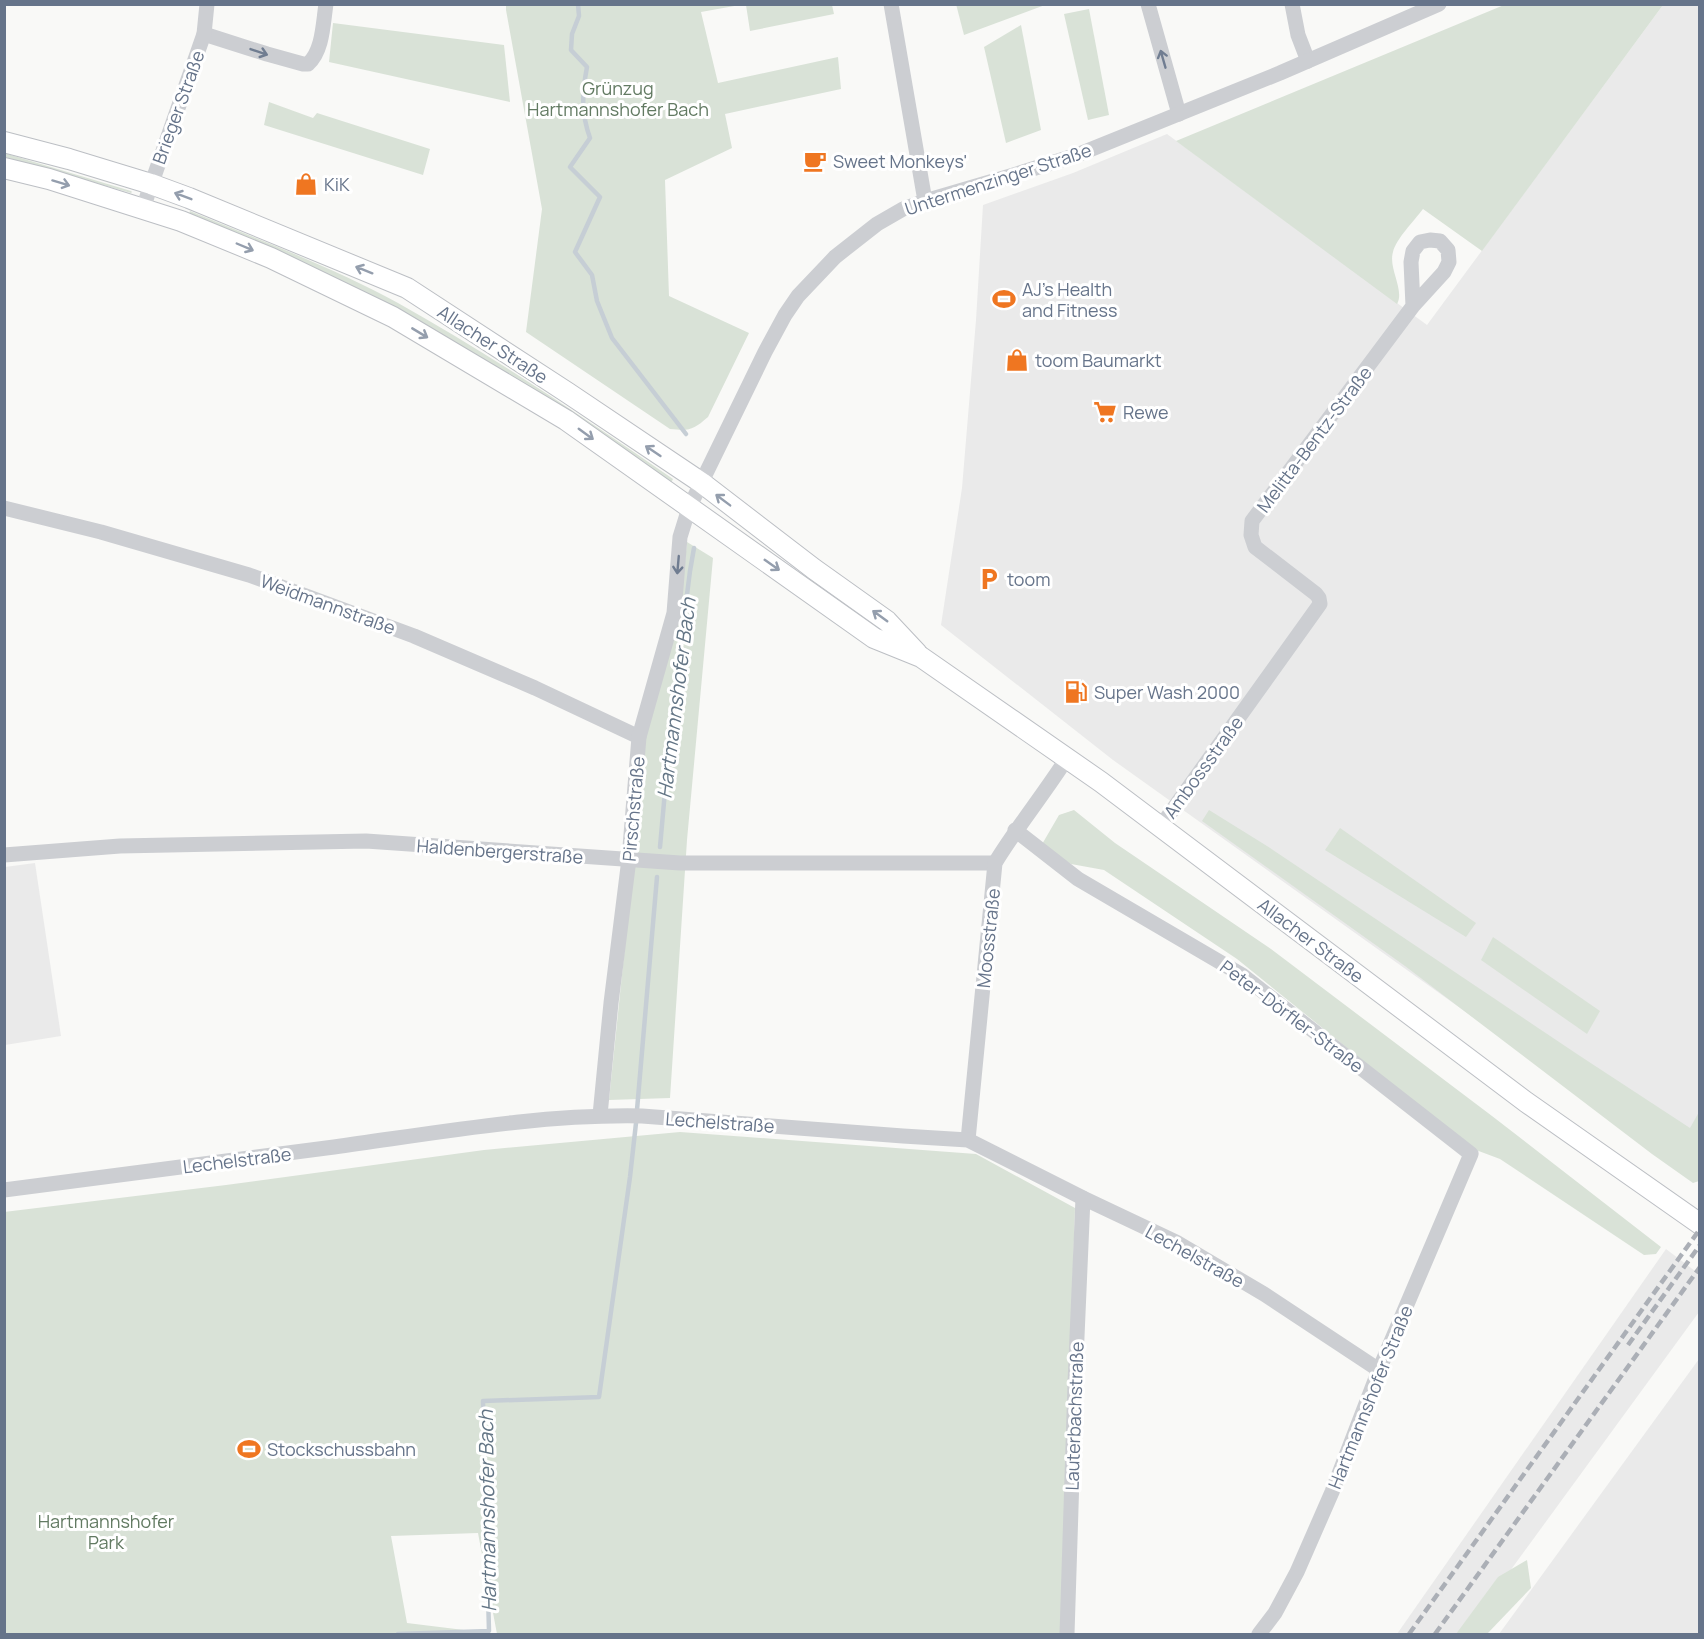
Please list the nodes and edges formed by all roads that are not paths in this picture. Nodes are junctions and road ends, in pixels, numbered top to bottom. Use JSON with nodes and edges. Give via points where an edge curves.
{"nodes":[{"id":1,"x":207,"y":4,"type":"edge"},
{"id":2,"x":326,"y":4,"type":"edge"},
{"id":3,"x":891,"y":4,"type":"edge"},
{"id":4,"x":1148,"y":4,"type":"edge"},
{"id":5,"x":1292,"y":4,"type":"edge"},
{"id":6,"x":1439,"y":4,"type":"edge"},
{"id":7,"x":204,"y":34,"type":"junction"},
{"id":8,"x":1308,"y":61,"type":"junction"},
{"id":9,"x":1179,"y":114,"type":"junction"},
{"id":10,"x":4,"y":142,"type":"edge"},
{"id":11,"x":4,"y":168,"type":"edge"},
{"id":12,"x":151,"y":184,"type":"junction"},
{"id":13,"x":925,"y":201,"type":"junction"},
{"id":14,"x":143,"y":207,"type":"junction"},
{"id":15,"x":1413,"y":306,"type":"dead end"},
{"id":16,"x":702,"y":483,"type":"junction"},
{"id":17,"x":4,"y":508,"type":"edge"},
{"id":18,"x":689,"y":508,"type":"junction"},
{"id":19,"x":1283,"y":570,"type":"joint"},
{"id":20,"x":921,"y":657,"type":"junction"},
{"id":21,"x":639,"y":737,"type":"junction"},
{"id":22,"x":1067,"y":758,"type":"junction"},
{"id":23,"x":1161,"y":826,"type":"junction"},
{"id":24,"x":1016,"y":830,"type":"junction"},
{"id":25,"x":4,"y":855,"type":"edge"},
{"id":26,"x":629,"y":859,"type":"junction"},
{"id":27,"x":995,"y":863,"type":"junction"},
{"id":28,"x":600,"y":1115,"type":"junction"},
{"id":29,"x":968,"y":1140,"type":"junction"},
{"id":30,"x":1471,"y":1154,"type":"joint"},
{"id":31,"x":4,"y":1190,"type":"edge"},
{"id":32,"x":1083,"y":1198,"type":"junction"},
{"id":33,"x":1700,"y":1224,"type":"edge"},
{"id":34,"x":1379,"y":1370,"type":"junction"},
{"id":35,"x":1067,"y":1635,"type":"edge"},
{"id":36,"x":1258,"y":1635,"type":"edge"}],
"edges":[{"from":1,"to":7,"type":"street","name":"Brieger Straße"},
{"from":7,"to":2,"type":"street","one_way":true,"via":[[308,64],[319,44]]},
{"from":3,"to":13,"type":"street"},
{"from":9,"to":4,"type":"street","one_way":true},
{"from":5,"to":8,"type":"street"},
{"from":6,"to":8,"type":"street","name":"Untermenzinger Straße"},
{"from":7,"to":12,"type":"street","name":"Brieger Straße"},
{"from":8,"to":9,"type":"street","name":"Untermenzinger Straße"},
{"from":9,"to":13,"type":"street","name":"Untermenzinger Straße","via":[[1059,161]]},
{"from":10,"to":12,"type":"main road","name":"Allacher Straße"},
{"from":11,"to":14,"type":"main road","name":"Allacher Straße","one_way":true},
{"from":12,"to":14,"type":"street","name":"Brieger Straße"},
{"from":16,"to":12,"type":"main road","name":"Allacher Straße","one_way":true,"via":[[407,288]]},
{"from":13,"to":16,"type":"street","name":"Untermenzinger Straße","via":[[868,230],[798,296],[765,352]]},
{"from":14,"to":18,"type":"main road","name":"Allacher Straße","one_way":true,"via":[[271,258],[393,317],[566,420]]},
{"from":15,"to":19,"type":"street","name":"Melitta-Bentz-Straße","via":[[1252,521],[1255,548]]},
{"from":16,"to":18,"type":"street","name":"Untermenzinger Straße"},
{"from":20,"to":16,"type":"main road","name":"Allacher Straße","one_way":true,"via":[[887,621]]},
{"from":17,"to":21,"type":"street","name":"Weidmannstraße","via":[[249,575],[414,636]]},
{"from":18,"to":20,"type":"main road","name":"Allacher Straße","one_way":true,"via":[[874,638]]},
{"from":18,"to":21,"type":"street","name":"Pirschstraße","one_way":true,"via":[[680,537],[674,612]]},
{"from":19,"to":23,"type":"street","name":"Ambossstraße","via":[[1316,594],[1320,604]]},
{"from":20,"to":22,"type":"main road","name":"Allacher Straße"},
{"from":21,"to":26,"type":"street","name":"Pirschstraße"},
{"from":22,"to":23,"type":"main road","name":"Allacher Straße"},
{"from":22,"to":24,"type":"street","name":"Moosstraße"},
{"from":23,"to":33,"type":"main road","name":"Allacher Straße","via":[[1517,1095]]},
{"from":24,"to":27,"type":"street","name":"Moosstraße"},
{"from":24,"to":30,"type":"street","name":"Peter-Dörfler-Straße","via":[[1078,879],[1242,975]]},
{"from":25,"to":26,"type":"street","name":"Haldenbergerstraße","via":[[120,846],[366,841]]},
{"from":26,"to":27,"type":"street","name":"Haldenbergerstraße","via":[[680,863]]},
{"from":26,"to":28,"type":"street","name":"Pirschstraße"},
{"from":27,"to":29,"type":"street","name":"Moosstraße"},
{"from":28,"to":29,"type":"street","name":"Lechelstraße"},
{"from":28,"to":31,"type":"street","name":"Lechelstraße","via":[[499,1124]]},
{"from":29,"to":32,"type":"street","name":"Lechelstraße"},
{"from":30,"to":34,"type":"street","name":"Hartmannshofer Straße"},
{"from":32,"to":34,"type":"street","name":"Lechelstraße","via":[[1176,1242]]},
{"from":32,"to":35,"type":"street","name":"Lauterbachstraße"},
{"from":34,"to":36,"type":"street","name":"Hartmannshofer Straße","via":[[1297,1572]]}]}
